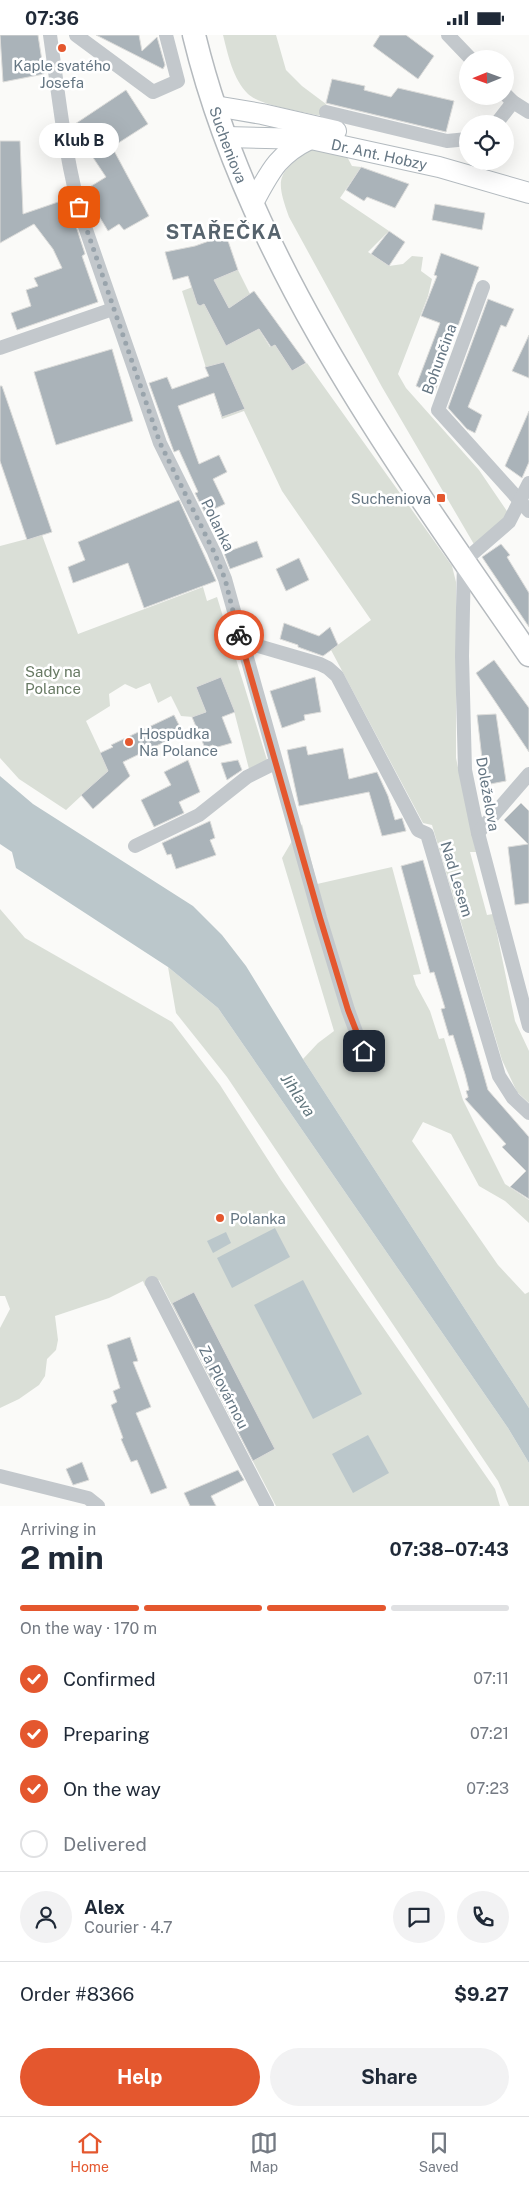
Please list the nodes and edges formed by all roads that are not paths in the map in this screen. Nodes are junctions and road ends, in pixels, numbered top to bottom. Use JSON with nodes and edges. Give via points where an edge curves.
{"nodes":[{"id":1,"x":50,"y":35,"type":"edge"},
{"id":2,"x":76,"y":35,"type":"edge"},
{"id":3,"x":166,"y":35,"type":"edge"},
{"id":4,"x":194,"y":35,"type":"edge"},
{"id":5,"x":448,"y":35,"type":"edge"},
{"id":6,"x":462,"y":50,"type":"edge"},
{"id":7,"x":514,"y":102,"type":"edge"},
{"id":8,"x":215,"y":106,"type":"junction"},
{"id":9,"x":326,"y":112,"type":"dead end"},
{"id":10,"x":529,"y":112,"type":"edge"},
{"id":11,"x":226,"y":137,"type":"junction"},
{"id":12,"x":311,"y":139,"type":"junction"},
{"id":13,"x":459,"y":140,"type":"edge"},
{"id":14,"x":439,"y":167,"type":"junction"},
{"id":15,"x":529,"y":193,"type":"edge"},
{"id":16,"x":253,"y":203,"type":"junction"},
{"id":17,"x":482,"y":287,"type":"dead end"},
{"id":18,"x":113,"y":309,"type":"junction"},
{"id":19,"x":0,"y":348,"type":"edge"},
{"id":20,"x":529,"y":483,"type":"edge"},
{"id":21,"x":525,"y":506,"type":"edge"},
{"id":22,"x":529,"y":516,"type":"edge"},
{"id":23,"x":464,"y":561,"type":"junction"},
{"id":24,"x":241,"y":641,"type":"junction"},
{"id":25,"x":529,"y":655,"type":"edge"},
{"id":26,"x":276,"y":763,"type":"junction"},
{"id":27,"x":529,"y":774,"type":"edge"},
{"id":28,"x":478,"y":833,"type":"junction"},
{"id":29,"x":135,"y":846,"type":"dead end"},
{"id":30,"x":529,"y":1026,"type":"edge"},
{"id":31,"x":364,"y":1051,"type":"dead end"},
{"id":32,"x":529,"y":1113,"type":"edge"},
{"id":33,"x":152,"y":1283,"type":"dead end"},
{"id":34,"x":0,"y":1476,"type":"edge"},
{"id":35,"x":98,"y":1506,"type":"edge"},
{"id":36,"x":267,"y":1506,"type":"edge"}],
"edges":[{"from":1,"to":18,"type":"street","name":"Polanka","via":[[75,193]]},
{"from":2,"to":3,"type":"street","via":[[153,92],[178,81]]},
{"from":4,"to":8,"type":"main road","name":"Sucheniova"},
{"from":5,"to":6,"type":"street"},
{"from":7,"to":10,"type":"street"},
{"from":8,"to":11,"type":"main road","name":"Sucheniova"},
{"from":8,"to":14,"type":"main road","via":[[405,147]]},
{"from":9,"to":13,"type":"street","name":"Dr. Ant. Hobzy","via":[[447,141]]},
{"from":11,"to":12,"type":"main road","name":"Dr. Ant. Hobzy"},
{"from":11,"to":16,"type":"main road","name":"Sucheniova"},
{"from":12,"to":14,"type":"main road","name":"Dr. Ant. Hobzy"},
{"from":12,"to":16,"type":"main road","via":[[296,146],[274,164]]},
{"from":14,"to":15,"type":"main road","name":"Dr. Ant. Hobzy"},
{"from":16,"to":23,"type":"main road","name":"Sucheniova","via":[[285,271],[331,355],[396,461]]},
{"from":17,"to":21,"type":"street","name":"Bohunčina","via":[[438,410]]},
{"from":18,"to":19,"type":"street"},
{"from":18,"to":24,"type":"street","name":"Polanka","via":[[160,443],[225,579]]},
{"from":20,"to":21,"type":"street"},
{"from":21,"to":23,"type":"street"},
{"from":22,"to":23,"type":"street"},
{"from":23,"to":25,"type":"main road","name":"Sucheniova"},
{"from":23,"to":28,"type":"street","name":"Doleželova","via":[[465,770]]},
{"from":24,"to":26,"type":"street","name":"Polanka"},
{"from":24,"to":32,"type":"street","name":"Nad Lesem","via":[[320,664],[337,676],[418,830],[427,833],[499,1076],[513,1098]]},
{"from":26,"to":29,"type":"street","via":[[247,777],[199,815]]},
{"from":26,"to":31,"type":"street","name":"Polanka","via":[[348,1010]]},
{"from":27,"to":28,"type":"street"},
{"from":28,"to":30,"type":"street","name":"Doleželova"},
{"from":33,"to":36,"type":"street","name":"Za Plovárnou"},
{"from":34,"to":35,"type":"street","via":[[88,1498]]}]}
